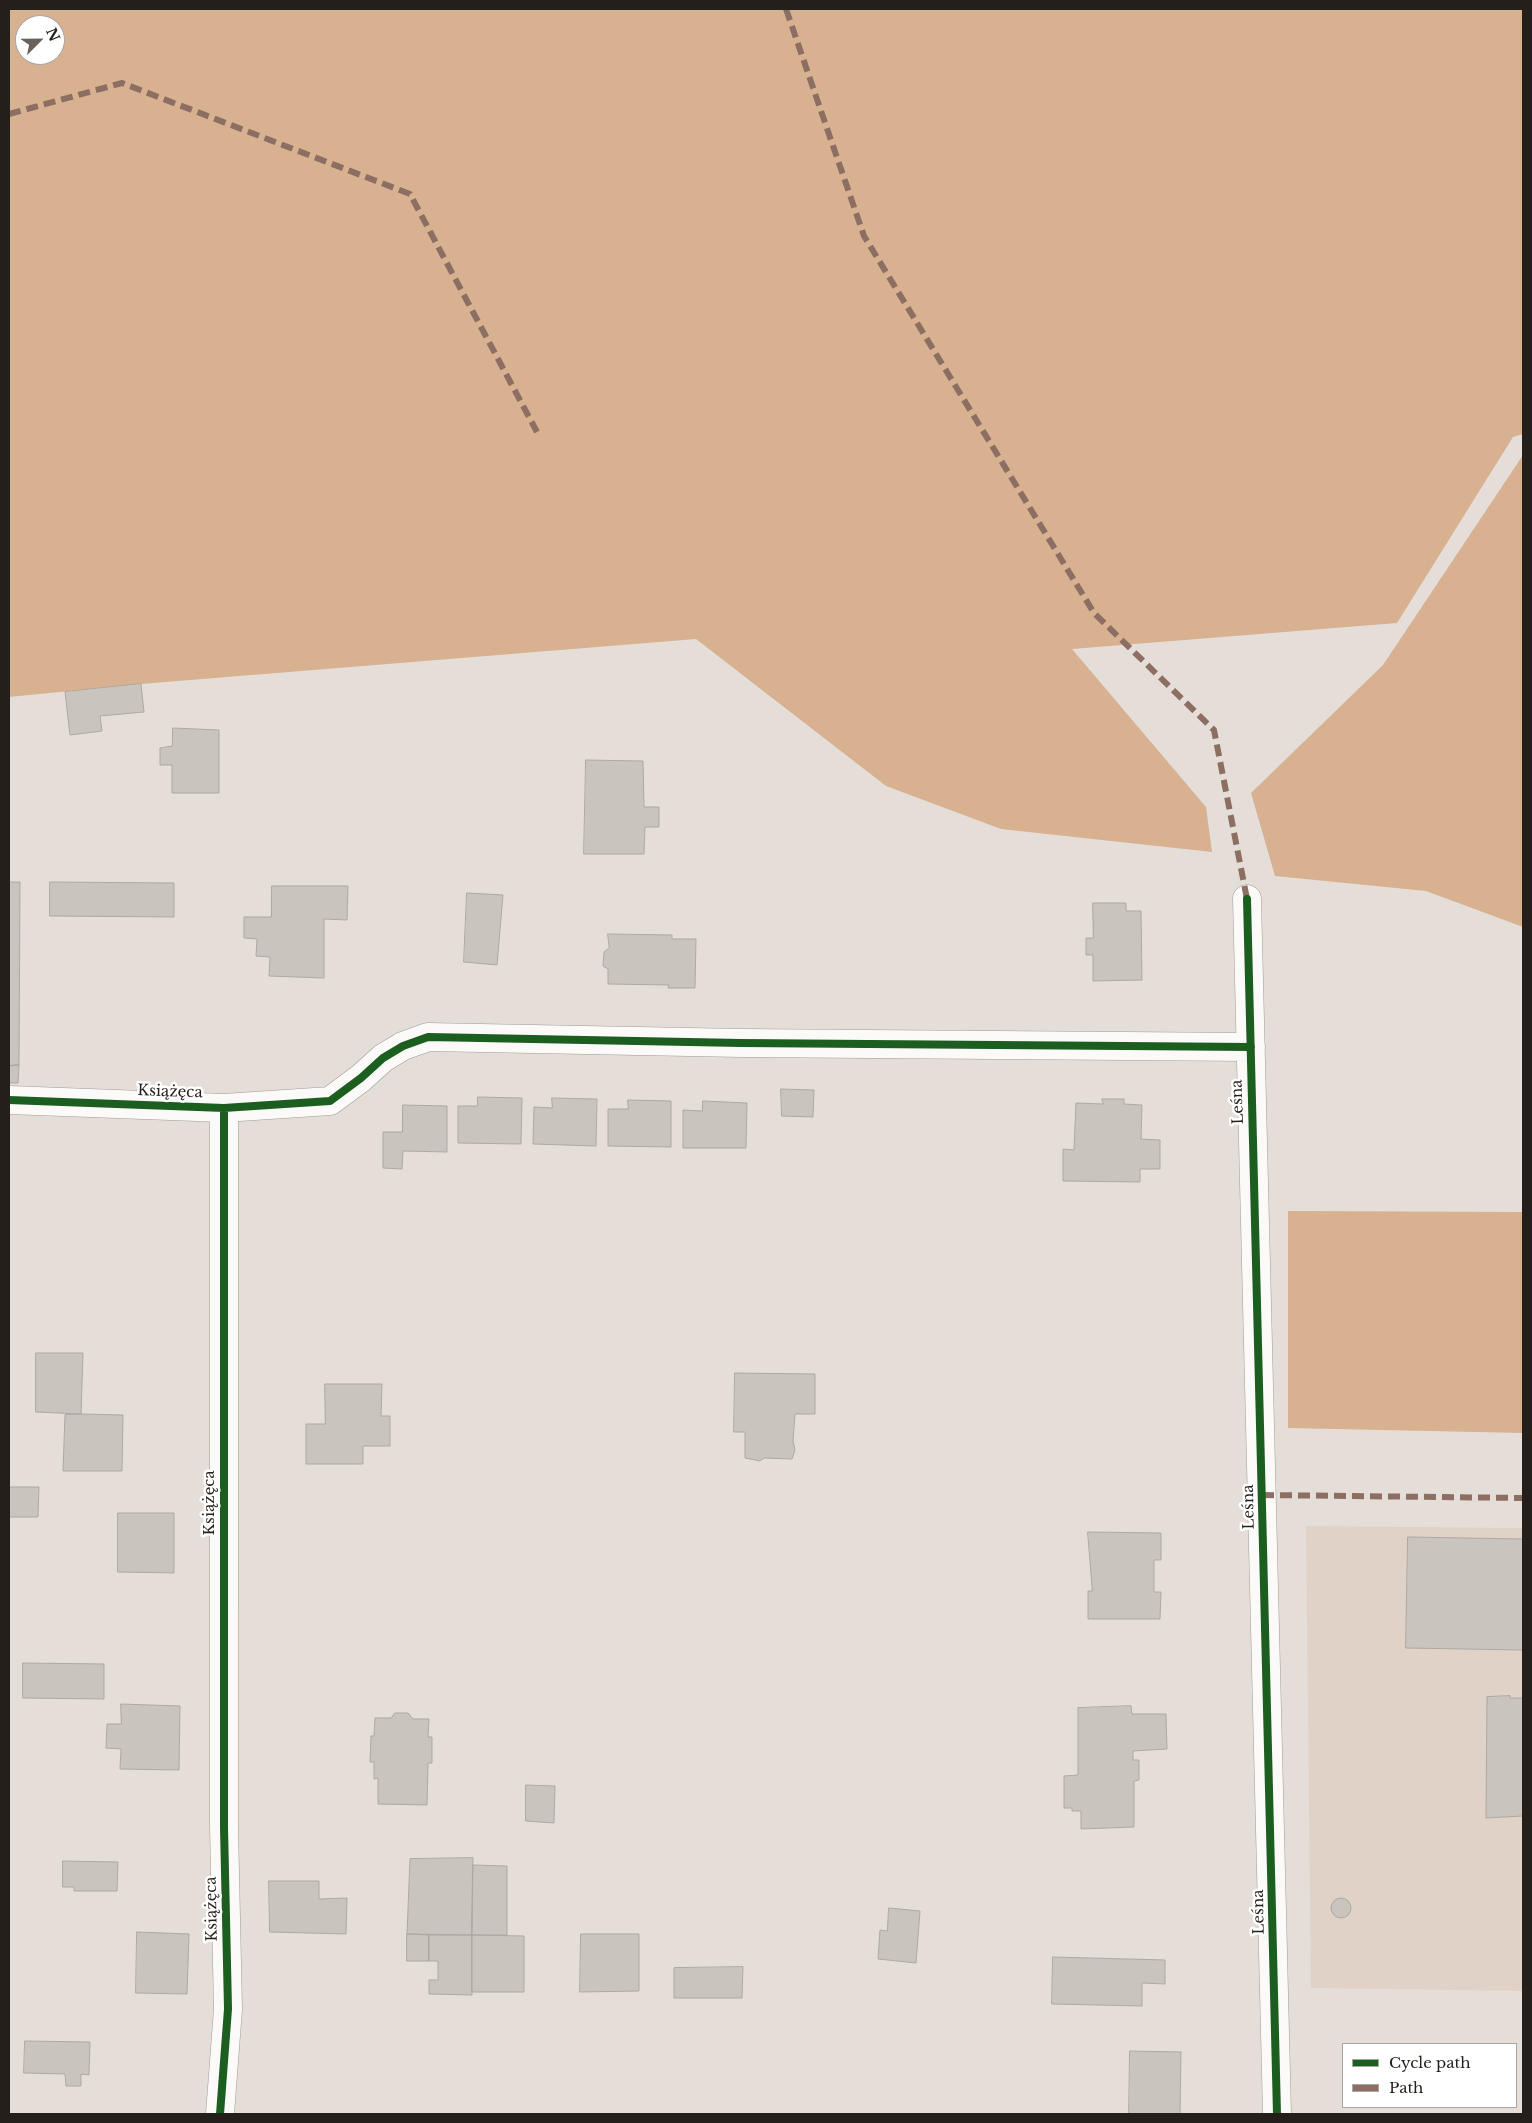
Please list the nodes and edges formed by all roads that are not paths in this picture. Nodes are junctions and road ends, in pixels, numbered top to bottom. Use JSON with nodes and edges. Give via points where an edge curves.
{"nodes":[{"id":1,"x":1247,"y":899,"type":"dead end"},
{"id":2,"x":1251,"y":1047,"type":"junction"},
{"id":3,"x":9,"y":1100,"type":"edge"},
{"id":4,"x":224,"y":1108,"type":"junction"},
{"id":5,"x":220,"y":2114,"type":"edge"},
{"id":6,"x":1277,"y":2114,"type":"edge"}],
"edges":[{"from":1,"to":2,"type":"street","name":"Leśna"},
{"from":2,"to":4,"type":"street","via":[[428,1037],[383,1058],[330,1101]]},
{"from":2,"to":6,"type":"street","name":"Leśna"},
{"from":3,"to":4,"type":"street","name":"Książęca"},
{"from":4,"to":5,"type":"street","name":"Książęca","via":[[224,1827],[228,2009]]}]}
